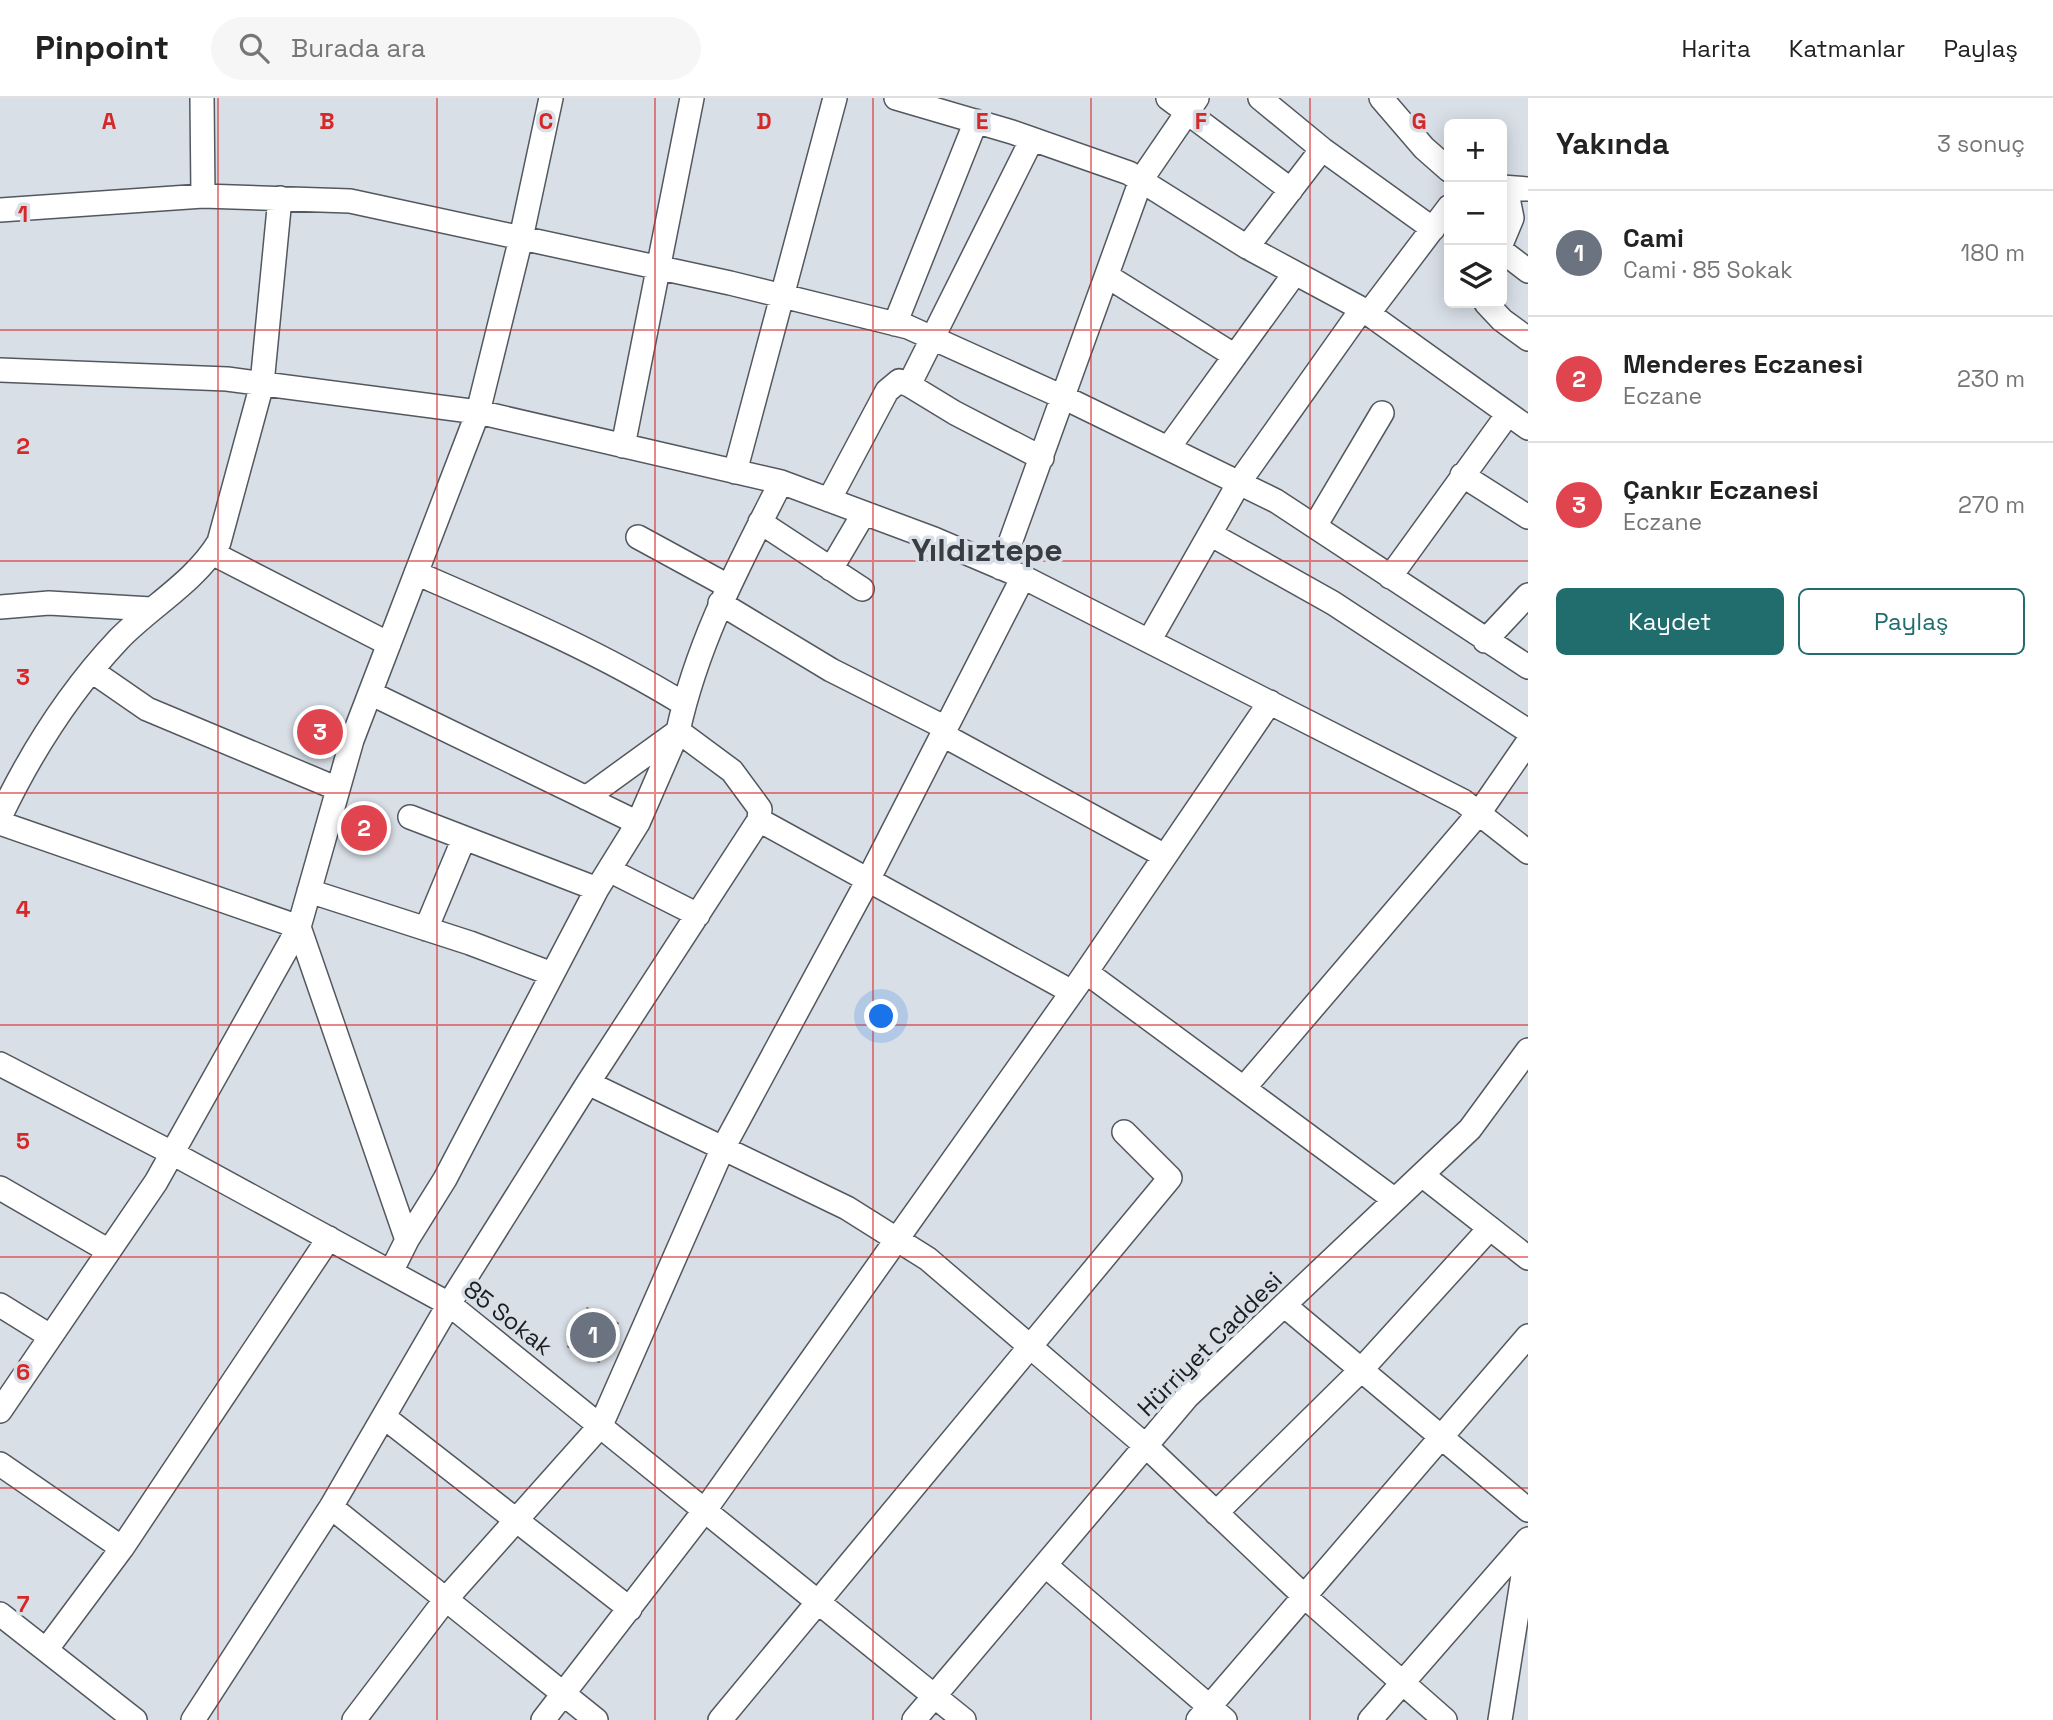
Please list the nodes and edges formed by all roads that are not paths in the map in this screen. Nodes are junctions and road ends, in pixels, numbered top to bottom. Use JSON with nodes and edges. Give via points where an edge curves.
{"nodes":[{"id":1,"x":202,"y":98,"type":"edge"},
{"id":2,"x":551,"y":98,"type":"edge"},
{"id":3,"x":692,"y":98,"type":"edge"},
{"id":4,"x":835,"y":98,"type":"edge"},
{"id":5,"x":896,"y":98,"type":"edge"},
{"id":6,"x":1260,"y":98,"type":"edge"},
{"id":7,"x":1381,"y":98,"type":"edge"},
{"id":8,"x":1184,"y":102,"type":"edge"},
{"id":9,"x":976,"y":121,"type":"junction"},
{"id":10,"x":1032,"y":139,"type":"junction"},
{"id":11,"x":1322,"y":149,"type":"junction"},
{"id":12,"x":1444,"y":166,"type":"edge"},
{"id":13,"x":1140,"y":180,"type":"junction"},
{"id":14,"x":1512,"y":188,"type":"edge"},
{"id":15,"x":1290,"y":190,"type":"junction"},
{"id":16,"x":203,"y":196,"type":"junction"},
{"id":17,"x":280,"y":198,"type":"junction"},
{"id":18,"x":0,"y":210,"type":"edge"},
{"id":19,"x":1444,"y":214,"type":"edge"},
{"id":20,"x":1433,"y":229,"type":"junction"},
{"id":21,"x":1507,"y":232,"type":"edge"},
{"id":22,"x":521,"y":238,"type":"junction"},
{"id":23,"x":1247,"y":247,"type":"junction"},
{"id":24,"x":1507,"y":255,"type":"edge"},
{"id":25,"x":657,"y":268,"type":"junction"},
{"id":26,"x":1528,"y":271,"type":"edge"},
{"id":27,"x":1295,"y":273,"type":"junction"},
{"id":28,"x":1107,"y":276,"type":"junction"},
{"id":29,"x":783,"y":297,"type":"junction"},
{"id":30,"x":1491,"y":308,"type":"edge"},
{"id":31,"x":1365,"y":312,"type":"junction"},
{"id":32,"x":895,"y":324,"type":"junction"},
{"id":33,"x":932,"y":338,"type":"junction"},
{"id":34,"x":1528,"y":340,"type":"edge"},
{"id":35,"x":1235,"y":356,"type":"junction"},
{"id":36,"x":0,"y":370,"type":"edge"},
{"id":37,"x":262,"y":384,"type":"junction"},
{"id":38,"x":909,"y":385,"type":"junction"},
{"id":39,"x":1065,"y":398,"type":"junction"},
{"id":40,"x":478,"y":412,"type":"junction"},
{"id":41,"x":1382,"y":413,"type":"dead end"},
{"id":42,"x":1507,"y":414,"type":"junction"},
{"id":43,"x":1528,"y":428,"type":"edge"},
{"id":44,"x":623,"y":446,"type":"junction"},
{"id":45,"x":1169,"y":447,"type":"junction"},
{"id":46,"x":1042,"y":458,"type":"junction"},
{"id":47,"x":735,"y":472,"type":"junction"},
{"id":48,"x":1462,"y":475,"type":"junction"},
{"id":49,"x":1240,"y":481,"type":"junction"},
{"id":50,"x":780,"y":482,"type":"junction"},
{"id":51,"x":829,"y":500,"type":"junction"},
{"id":52,"x":864,"y":513,"type":"junction"},
{"id":53,"x":1528,"y":517,"type":"edge"},
{"id":54,"x":760,"y":522,"type":"junction"},
{"id":55,"x":1315,"y":526,"type":"junction"},
{"id":56,"x":1210,"y":534,"type":"junction"},
{"id":57,"x":638,"y":537,"type":"dead end"},
{"id":58,"x":212,"y":552,"type":"junction"},
{"id":59,"x":1001,"y":568,"type":"junction"},
{"id":60,"x":831,"y":569,"type":"junction"},
{"id":61,"x":416,"y":573,"type":"junction"},
{"id":62,"x":1023,"y":577,"type":"junction"},
{"id":63,"x":1390,"y":577,"type":"junction"},
{"id":64,"x":862,"y":589,"type":"dead end"},
{"id":65,"x":1528,"y":594,"type":"edge"},
{"id":66,"x":724,"y":595,"type":"junction"},
{"id":67,"x":0,"y":607,"type":"edge"},
{"id":68,"x":151,"y":610,"type":"junction"},
{"id":69,"x":1149,"y":641,"type":"junction"},
{"id":70,"x":1485,"y":641,"type":"junction"},
{"id":71,"x":389,"y":644,"type":"junction"},
{"id":72,"x":1528,"y":667,"type":"edge"},
{"id":73,"x":92,"y":671,"type":"junction"},
{"id":74,"x":370,"y":694,"type":"junction"},
{"id":75,"x":1270,"y":702,"type":"junction"},
{"id":76,"x":684,"y":705,"type":"junction"},
{"id":77,"x":678,"y":731,"type":"junction"},
{"id":78,"x":945,"y":731,"type":"junction"},
{"id":79,"x":1528,"y":731,"type":"edge"},
{"id":80,"x":1528,"y":742,"type":"edge"},
{"id":81,"x":338,"y":789,"type":"junction"},
{"id":82,"x":586,"y":798,"type":"junction"},
{"id":83,"x":1479,"y":813,"type":"junction"},
{"id":84,"x":0,"y":817,"type":"edge"},
{"id":85,"x":410,"y":817,"type":"dead end"},
{"id":86,"x":759,"y":820,"type":"junction"},
{"id":87,"x":0,"y":823,"type":"edge"},
{"id":88,"x":638,"y":823,"type":"junction"},
{"id":89,"x":464,"y":838,"type":"junction"},
{"id":90,"x":1528,"y":852,"type":"edge"},
{"id":91,"x":1165,"y":856,"type":"junction"},
{"id":92,"x":609,"y":870,"type":"junction"},
{"id":93,"x":867,"y":880,"type":"junction"},
{"id":94,"x":597,"y":889,"type":"junction"},
{"id":95,"x":309,"y":891,"type":"junction"},
{"id":96,"x":698,"y":915,"type":"junction"},
{"id":97,"x":299,"y":927,"type":"junction"},
{"id":98,"x":426,"y":929,"type":"junction"},
{"id":99,"x":1086,"y":972,"type":"junction"},
{"id":100,"x":552,"y":974,"type":"junction"},
{"id":101,"x":1072,"y":992,"type":"junction"},
{"id":102,"x":1528,"y":1050,"type":"edge"},
{"id":103,"x":0,"y":1065,"type":"edge"},
{"id":104,"x":587,"y":1083,"type":"junction"},
{"id":105,"x":1244,"y":1088,"type":"junction"},
{"id":106,"x":1124,"y":1132,"type":"dead end"},
{"id":107,"x":722,"y":1150,"type":"junction"},
{"id":108,"x":172,"y":1153,"type":"junction"},
{"id":109,"x":1422,"y":1174,"type":"junction"},
{"id":110,"x":0,"y":1188,"type":"edge"},
{"id":111,"x":1395,"y":1200,"type":"junction"},
{"id":112,"x":1490,"y":1228,"type":"junction"},
{"id":113,"x":329,"y":1238,"type":"junction"},
{"id":114,"x":895,"y":1239,"type":"junction"},
{"id":115,"x":407,"y":1240,"type":"junction"},
{"id":116,"x":109,"y":1251,"type":"junction"},
{"id":117,"x":1528,"y":1258,"type":"edge"},
{"id":118,"x":391,"y":1272,"type":"junction"},
{"id":119,"x":449,"y":1304,"type":"junction"},
{"id":120,"x":1284,"y":1305,"type":"junction"},
{"id":121,"x":0,"y":1306,"type":"edge"},
{"id":122,"x":50,"y":1336,"type":"junction"},
{"id":123,"x":1528,"y":1336,"type":"edge"},
{"id":124,"x":1031,"y":1348,"type":"junction"},
{"id":125,"x":1361,"y":1370,"type":"junction"},
{"id":126,"x":0,"y":1411,"type":"edge"},
{"id":127,"x":384,"y":1417,"type":"junction"},
{"id":128,"x":601,"y":1425,"type":"junction"},
{"id":129,"x":1440,"y":1436,"type":"junction"},
{"id":130,"x":1146,"y":1446,"type":"junction"},
{"id":131,"x":0,"y":1464,"type":"edge"},
{"id":132,"x":331,"y":1507,"type":"junction"},
{"id":133,"x":705,"y":1510,"type":"junction"},
{"id":134,"x":1528,"y":1510,"type":"edge"},
{"id":135,"x":1216,"y":1513,"type":"junction"},
{"id":136,"x":517,"y":1520,"type":"junction"},
{"id":137,"x":1528,"y":1539,"type":"edge"},
{"id":138,"x":1528,"y":1544,"type":"edge"},
{"id":139,"x":122,"y":1548,"type":"junction"},
{"id":140,"x":1045,"y":1565,"type":"junction"},
{"id":141,"x":1304,"y":1597,"type":"junction"},
{"id":142,"x":446,"y":1599,"type":"junction"},
{"id":143,"x":819,"y":1603,"type":"junction"},
{"id":144,"x":631,"y":1609,"type":"junction"},
{"id":145,"x":0,"y":1614,"type":"edge"},
{"id":146,"x":46,"y":1650,"type":"junction"},
{"id":147,"x":1402,"y":1682,"type":"junction"},
{"id":148,"x":565,"y":1695,"type":"junction"},
{"id":149,"x":934,"y":1696,"type":"junction"},
{"id":150,"x":1211,"y":1716,"type":"edge"},
{"id":151,"x":135,"y":1720,"type":"edge"},
{"id":152,"x":193,"y":1720,"type":"edge"},
{"id":153,"x":354,"y":1720,"type":"edge"},
{"id":154,"x":543,"y":1720,"type":"edge"},
{"id":155,"x":596,"y":1720,"type":"edge"},
{"id":156,"x":720,"y":1720,"type":"edge"},
{"id":157,"x":914,"y":1720,"type":"edge"},
{"id":158,"x":964,"y":1720,"type":"edge"},
{"id":159,"x":1370,"y":1720,"type":"edge"},
{"id":160,"x":1445,"y":1720,"type":"edge"},
{"id":161,"x":1500,"y":1720,"type":"edge"}],
"edges":[{"from":1,"to":16,"type":"street"},
{"from":2,"to":22,"type":"street"},
{"from":3,"to":25,"type":"street"},
{"from":4,"to":29,"type":"street"},
{"from":5,"to":9,"type":"street"},
{"from":6,"to":11,"type":"street"},
{"from":7,"to":12,"type":"street"},
{"from":8,"to":13,"type":"street"},
{"from":8,"to":15,"type":"street"},
{"from":9,"to":10,"type":"street"},
{"from":9,"to":32,"type":"street"},
{"from":10,"to":13,"type":"street"},
{"from":10,"to":33,"type":"street"},
{"from":11,"to":15,"type":"street"},
{"from":11,"to":20,"type":"street"},
{"from":13,"to":23,"type":"street"},
{"from":13,"to":28,"type":"street"},
{"from":14,"to":21,"type":"street"},
{"from":15,"to":23,"type":"street"},
{"from":16,"to":17,"type":"street"},
{"from":16,"to":18,"type":"street"},
{"from":17,"to":22,"type":"street","via":[[350,201]]},
{"from":17,"to":37,"type":"street"},
{"from":19,"to":20,"type":"street"},
{"from":20,"to":31,"type":"street"},
{"from":22,"to":25,"type":"street"},
{"from":22,"to":40,"type":"street"},
{"from":23,"to":27,"type":"street"},
{"from":24,"to":26,"type":"street"},
{"from":25,"to":29,"type":"street"},
{"from":25,"to":44,"type":"street"},
{"from":27,"to":31,"type":"street"},
{"from":27,"to":35,"type":"street"},
{"from":28,"to":35,"type":"street"},
{"from":28,"to":39,"type":"street"},
{"from":29,"to":32,"type":"street"},
{"from":29,"to":47,"type":"street"},
{"from":30,"to":34,"type":"street"},
{"from":31,"to":42,"type":"street"},
{"from":31,"to":49,"type":"street"},
{"from":32,"to":33,"type":"street"},
{"from":33,"to":38,"type":"street"},
{"from":33,"to":39,"type":"street"},
{"from":35,"to":45,"type":"street"},
{"from":36,"to":37,"type":"street"},
{"from":37,"to":40,"type":"street"},
{"from":37,"to":58,"type":"street","via":[[225,529]]},
{"from":38,"to":46,"type":"street"},
{"from":38,"to":51,"type":"street","via":[[899,381],[887,391]]},
{"from":39,"to":45,"type":"street"},
{"from":39,"to":46,"type":"street"},
{"from":40,"to":44,"type":"street"},
{"from":40,"to":61,"type":"street"},
{"from":41,"to":55,"type":"street"},
{"from":42,"to":43,"type":"street"},
{"from":42,"to":48,"type":"street"},
{"from":44,"to":47,"type":"street"},
{"from":45,"to":49,"type":"street"},
{"from":46,"to":59,"type":"street"},
{"from":47,"to":50,"type":"street"},
{"from":48,"to":53,"type":"street"},
{"from":48,"to":63,"type":"street"},
{"from":49,"to":55,"type":"street"},
{"from":49,"to":56,"type":"street"},
{"from":50,"to":51,"type":"street"},
{"from":50,"to":54,"type":"street"},
{"from":51,"to":52,"type":"street"},
{"from":52,"to":59,"type":"street"},
{"from":52,"to":60,"type":"street"},
{"from":54,"to":60,"type":"street"},
{"from":54,"to":66,"type":"street"},
{"from":55,"to":63,"type":"street"},
{"from":56,"to":69,"type":"street"},
{"from":56,"to":79,"type":"street","via":[[1333,603]]},
{"from":57,"to":66,"type":"street"},
{"from":58,"to":68,"type":"street"},
{"from":58,"to":71,"type":"street"},
{"from":59,"to":62,"type":"street"},
{"from":60,"to":64,"type":"street"},
{"from":61,"to":71,"type":"street"},
{"from":61,"to":76,"type":"street","via":[[576,643]]},
{"from":62,"to":69,"type":"street"},
{"from":62,"to":78,"type":"street"},
{"from":63,"to":70,"type":"street"},
{"from":65,"to":70,"type":"street"},
{"from":66,"to":76,"type":"street","via":[[689,681]]},
{"from":66,"to":78,"type":"street","via":[[831,670]]},
{"from":67,"to":68,"type":"street","via":[[49,603]]},
{"from":68,"to":73,"type":"street"},
{"from":69,"to":75,"type":"street"},
{"from":70,"to":72,"type":"street"},
{"from":71,"to":74,"type":"street"},
{"from":73,"to":81,"type":"street","via":[[146,709]]},
{"from":73,"to":84,"type":"street","via":[[31,756]]},
{"from":74,"to":81,"type":"street"},
{"from":74,"to":82,"type":"street"},
{"from":75,"to":83,"type":"street"},
{"from":75,"to":91,"type":"street"},
{"from":76,"to":77,"type":"street"},
{"from":77,"to":82,"type":"street"},
{"from":77,"to":86,"type":"street","via":[[732,771],[760,809]]},
{"from":77,"to":88,"type":"street"},
{"from":78,"to":91,"type":"street"},
{"from":78,"to":93,"type":"street"},
{"from":80,"to":83,"type":"street"},
{"from":81,"to":95,"type":"street"},
{"from":82,"to":88,"type":"street"},
{"from":83,"to":90,"type":"street"},
{"from":83,"to":105,"type":"street"},
{"from":85,"to":89,"type":"street"},
{"from":86,"to":93,"type":"street"},
{"from":86,"to":96,"type":"street"},
{"from":87,"to":97,"type":"street"},
{"from":88,"to":92,"type":"street"},
{"from":89,"to":94,"type":"street"},
{"from":89,"to":98,"type":"street"},
{"from":91,"to":99,"type":"street"},
{"from":92,"to":94,"type":"street"},
{"from":92,"to":96,"type":"street"},
{"from":93,"to":101,"type":"street"},
{"from":93,"to":107,"type":"street"},
{"from":94,"to":100,"type":"street"},
{"from":95,"to":97,"type":"street"},
{"from":95,"to":98,"type":"street"},
{"from":96,"to":104,"type":"street"},
{"from":97,"to":108,"type":"street"},
{"from":97,"to":115,"type":"street"},
{"from":98,"to":100,"type":"street"},
{"from":99,"to":101,"type":"street"},
{"from":99,"to":105,"type":"street"},
{"from":100,"to":115,"type":"street","via":[[445,1179]]},
{"from":101,"to":114,"type":"street"},
{"from":102,"to":109,"type":"street","name":"Hürriyet Caddesi","via":[[1469,1129]]},
{"from":103,"to":108,"type":"street","name":"85 Sokak"},
{"from":104,"to":107,"type":"street"},
{"from":104,"to":119,"type":"street"},
{"from":105,"to":111,"type":"street"},
{"from":106,"to":124,"type":"street","via":[[1170,1178]]},
{"from":107,"to":114,"type":"street","via":[[847,1208]]},
{"from":107,"to":128,"type":"street"},
{"from":108,"to":113,"type":"street","name":"85 Sokak"},
{"from":108,"to":116,"type":"street"},
{"from":109,"to":111,"type":"street","name":"Hürriyet Caddesi"},
{"from":109,"to":112,"type":"street"},
{"from":110,"to":116,"type":"street"},
{"from":111,"to":120,"type":"street","name":"Hürriyet Caddesi"},
{"from":112,"to":117,"type":"street"},
{"from":112,"to":125,"type":"street"},
{"from":113,"to":118,"type":"street","name":"85 Sokak"},
{"from":113,"to":139,"type":"street"},
{"from":114,"to":124,"type":"street","via":[[928,1259]]},
{"from":114,"to":133,"type":"street"},
{"from":115,"to":118,"type":"street"},
{"from":116,"to":122,"type":"street"},
{"from":118,"to":119,"type":"street","name":"85 Sokak"},
{"from":119,"to":127,"type":"street"},
{"from":119,"to":128,"type":"street","name":"85 Sokak"},
{"from":120,"to":125,"type":"street"},
{"from":120,"to":130,"type":"street","name":"Hürriyet Caddesi","via":[[1187,1397]]},
{"from":121,"to":122,"type":"street"},
{"from":122,"to":126,"type":"street"},
{"from":123,"to":129,"type":"street"},
{"from":124,"to":130,"type":"street"},
{"from":124,"to":143,"type":"street"},
{"from":125,"to":129,"type":"street"},
{"from":125,"to":135,"type":"street"},
{"from":127,"to":132,"type":"street"},
{"from":127,"to":136,"type":"street"},
{"from":128,"to":133,"type":"street","name":"85 Sokak"},
{"from":128,"to":136,"type":"street"},
{"from":129,"to":134,"type":"street"},
{"from":129,"to":141,"type":"street"},
{"from":130,"to":135,"type":"street"},
{"from":130,"to":140,"type":"street","name":"Hürriyet Caddesi"},
{"from":131,"to":139,"type":"street"},
{"from":132,"to":142,"type":"street"},
{"from":132,"to":152,"type":"street"},
{"from":133,"to":143,"type":"street","name":"85 Sokak"},
{"from":133,"to":144,"type":"street"},
{"from":135,"to":141,"type":"street"},
{"from":136,"to":142,"type":"street"},
{"from":136,"to":144,"type":"street"},
{"from":137,"to":147,"type":"street"},
{"from":138,"to":161,"type":"street"},
{"from":139,"to":146,"type":"street"},
{"from":140,"to":149,"type":"street","name":"Hürriyet Caddesi"},
{"from":140,"to":150,"type":"street"},
{"from":141,"to":147,"type":"street"},
{"from":141,"to":150,"type":"street"},
{"from":142,"to":148,"type":"street"},
{"from":142,"to":153,"type":"street"},
{"from":143,"to":149,"type":"street","name":"85 Sokak"},
{"from":143,"to":156,"type":"street"},
{"from":144,"to":148,"type":"street"},
{"from":145,"to":146,"type":"street"},
{"from":146,"to":151,"type":"street"},
{"from":147,"to":159,"type":"street"},
{"from":147,"to":160,"type":"street"},
{"from":148,"to":154,"type":"street"},
{"from":148,"to":155,"type":"street"},
{"from":149,"to":157,"type":"street","name":"Hürriyet Caddesi"},
{"from":149,"to":158,"type":"street","name":"85 Sokak"}]}
